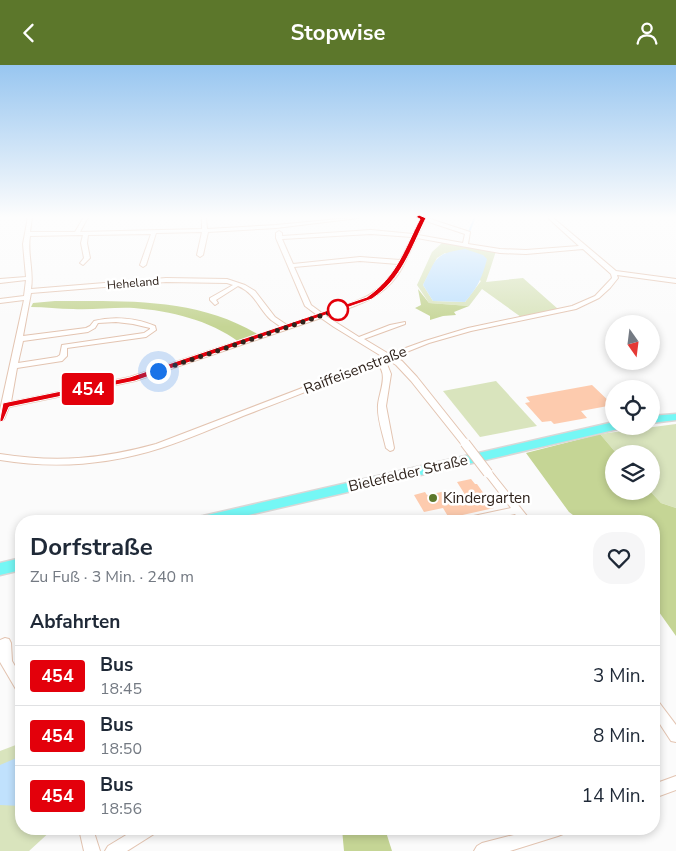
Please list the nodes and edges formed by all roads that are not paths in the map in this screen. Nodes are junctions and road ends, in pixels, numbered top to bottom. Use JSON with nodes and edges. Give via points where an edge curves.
{"nodes":[{"id":1,"x":27,"y":254,"type":"edge"},
{"id":2,"x":86,"y":254,"type":"edge"},
{"id":3,"x":147,"y":254,"type":"edge"},
{"id":4,"x":285,"y":254,"type":"edge"},
{"id":5,"x":405,"y":254,"type":"edge"},
{"id":6,"x":592,"y":254,"type":"edge"},
{"id":7,"x":400,"y":262,"type":"junction"},
{"id":8,"x":84,"y":263,"type":"dead end"},
{"id":9,"x":143,"y":265,"type":"dead end"},
{"id":10,"x":290,"y":266,"type":"junction"},
{"id":11,"x":614,"y":273,"type":"junction"},
{"id":12,"x":29,"y":278,"type":"junction"},
{"id":13,"x":0,"y":281,"type":"edge"},
{"id":14,"x":676,"y":281,"type":"edge"},
{"id":15,"x":238,"y":284,"type":"junction"},
{"id":16,"x":27,"y":295,"type":"junction"},
{"id":17,"x":0,"y":301,"type":"edge"},
{"id":18,"x":215,"y":303,"type":"dead end"},
{"id":19,"x":322,"y":316,"type":"junction"},
{"id":20,"x":403,"y":323,"type":"dead end"},
{"id":21,"x":287,"y":327,"type":"junction"},
{"id":22,"x":19,"y":339,"type":"junction"},
{"id":23,"x":359,"y":339,"type":"junction"},
{"id":24,"x":389,"y":357,"type":"junction"},
{"id":25,"x":378,"y":361,"type":"junction"},
{"id":26,"x":14,"y":366,"type":"junction"},
{"id":27,"x":6,"y":405,"type":"junction"},
{"id":28,"x":676,"y":417,"type":"edge"},
{"id":29,"x":0,"y":419,"type":"edge"},
{"id":30,"x":660,"y":419,"type":"edge"},
{"id":31,"x":605,"y":428,"type":"edge"},
{"id":32,"x":390,"y":448,"type":"dead end"},
{"id":33,"x":0,"y":457,"type":"edge"},
{"id":34,"x":518,"y":510,"type":"junction"},
{"id":35,"x":229,"y":515,"type":"edge"},
{"id":36,"x":493,"y":515,"type":"edge"},
{"id":37,"x":522,"y":515,"type":"edge"},
{"id":38,"x":15,"y":565,"type":"edge"},
{"id":39,"x":0,"y":569,"type":"edge"},
{"id":40,"x":3,"y":644,"type":"edge"},
{"id":41,"x":15,"y":677,"type":"edge"},
{"id":42,"x":660,"y":713,"type":"edge"},
{"id":43,"x":676,"y":736,"type":"edge"},
{"id":44,"x":676,"y":783,"type":"edge"},
{"id":45,"x":660,"y":789,"type":"edge"},
{"id":46,"x":88,"y":835,"type":"edge"},
{"id":47,"x":138,"y":835,"type":"edge"},
{"id":48,"x":541,"y":835,"type":"edge"},
{"id":49,"x":92,"y":851,"type":"edge"},
{"id":50,"x":112,"y":851,"type":"edge"},
{"id":51,"x":482,"y":851,"type":"edge"}],
"edges":[{"from":1,"to":12,"type":"street"},
{"from":2,"to":8,"type":"street"},
{"from":3,"to":9,"type":"street"},
{"from":4,"to":10,"type":"street"},
{"from":5,"to":7,"type":"street"},
{"from":6,"to":11,"type":"street"},
{"from":7,"to":10,"type":"street","via":[[360,259]]},
{"from":7,"to":19,"type":"street","via":[[391,280],[378,293]]},
{"from":10,"to":19,"type":"street","via":[[308,306]]},
{"from":11,"to":14,"type":"street"},
{"from":11,"to":24,"type":"street","name":"Raiffeisenstraße","via":[[615,279],[588,303],[461,332]]},
{"from":12,"to":13,"type":"street"},
{"from":12,"to":16,"type":"street"},
{"from":15,"to":16,"type":"street","name":"Heheland","via":[[197,279]]},
{"from":15,"to":18,"type":"street","via":[[212,299]]},
{"from":15,"to":21,"type":"street","name":"Heheland","via":[[253,292],[273,318]]},
{"from":16,"to":17,"type":"street","name":"Heheland"},
{"from":16,"to":22,"type":"street"},
{"from":19,"to":21,"type":"street"},
{"from":19,"to":23,"type":"street"},
{"from":20,"to":23,"type":"street"},
{"from":21,"to":27,"type":"street","via":[[132,379]]},
{"from":22,"to":26,"type":"street"},
{"from":22,"to":26,"type":"street","via":[[88,330],[96,322],[105,320],[153,327],[146,335],[64,346],[63,356],[59,359]]},
{"from":23,"to":24,"type":"street"},
{"from":24,"to":25,"type":"street","name":"Raiffeisenstraße"},
{"from":24,"to":34,"type":"street","bridge":true,"via":[[414,379]]},
{"from":25,"to":32,"type":"street","via":[[387,374],[382,406]]},
{"from":25,"to":33,"type":"street","name":"Raiffeisenstraße","via":[[160,446],[122,457],[70,464]]},
{"from":26,"to":27,"type":"street"},
{"from":27,"to":29,"type":"street"},
{"from":28,"to":30,"type":"main road"},
{"from":31,"to":35,"type":"main road","name":"Bielefelder Straße"},
{"from":34,"to":36,"type":"street"},
{"from":34,"to":37,"type":"street"},
{"from":38,"to":39,"type":"main road"},
{"from":40,"to":41,"type":"street","via":[[6,662]]},
{"from":42,"to":43,"type":"street"},
{"from":44,"to":45,"type":"street"},
{"from":46,"to":49,"type":"street"},
{"from":47,"to":50,"type":"street"},
{"from":48,"to":51,"type":"street"}]}
